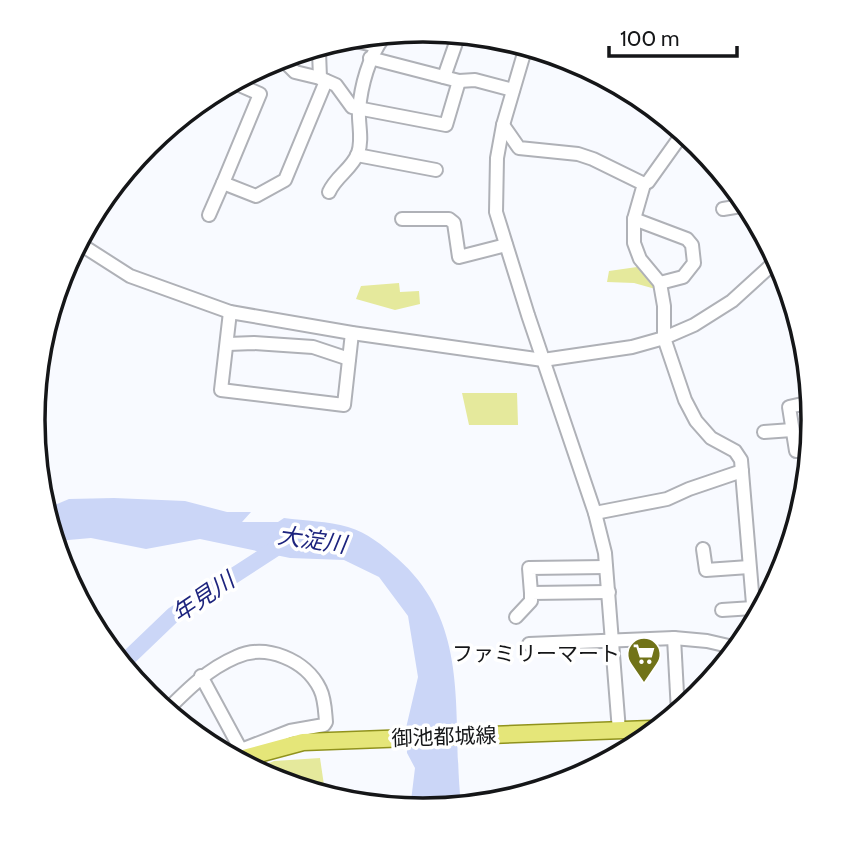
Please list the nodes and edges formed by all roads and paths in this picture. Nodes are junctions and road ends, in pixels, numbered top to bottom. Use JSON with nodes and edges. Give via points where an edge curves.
{"nodes":[{"id":1,"x":456,"y":44,"type":"edge"},
{"id":2,"x":378,"y":45,"type":"edge"},
{"id":3,"x":523,"y":56,"type":"edge"},
{"id":4,"x":320,"y":57,"type":"edge"},
{"id":5,"x":370,"y":58,"type":"junction"},
{"id":6,"x":290,"y":67,"type":"edge"},
{"id":7,"x":444,"y":77,"type":"junction"},
{"id":8,"x":323,"y":80,"type":"junction"},
{"id":9,"x":459,"y":81,"type":"junction"},
{"id":10,"x":245,"y":87,"type":"edge"},
{"id":11,"x":513,"y":90,"type":"junction"},
{"id":12,"x":359,"y":109,"type":"junction"},
{"id":13,"x":503,"y":125,"type":"junction"},
{"id":14,"x":678,"y":140,"type":"edge"},
{"id":15,"x":357,"y":155,"type":"junction"},
{"id":16,"x":436,"y":170,"type":"dead end"},
{"id":17,"x":223,"y":183,"type":"junction"},
{"id":18,"x":644,"y":184,"type":"junction"},
{"id":19,"x":329,"y":192,"type":"dead end"},
{"id":20,"x":736,"y":207,"type":"edge"},
{"id":21,"x":723,"y":209,"type":"dead end"},
{"id":22,"x":209,"y":215,"type":"dead end"},
{"id":23,"x":402,"y":219,"type":"dead end"},
{"id":24,"x":634,"y":219,"type":"junction"},
{"id":25,"x":506,"y":245,"type":"junction"},
{"id":26,"x":87,"y":248,"type":"edge"},
{"id":27,"x":769,"y":267,"type":"edge"},
{"id":28,"x":660,"y":283,"type":"junction"},
{"id":29,"x":230,"y":312,"type":"junction"},
{"id":30,"x":352,"y":334,"type":"junction"},
{"id":31,"x":664,"y":338,"type":"junction"},
{"id":32,"x":228,"y":344,"type":"junction"},
{"id":33,"x":349,"y":359,"type":"junction"},
{"id":34,"x":542,"y":360,"type":"junction"},
{"id":35,"x":801,"y":404,"type":"edge"},
{"id":36,"x":792,"y":430,"type":"junction"},
{"id":37,"x":764,"y":432,"type":"dead end"},
{"id":38,"x":801,"y":450,"type":"edge"},
{"id":39,"x":742,"y":471,"type":"junction"},
{"id":40,"x":596,"y":513,"type":"junction"},
{"id":41,"x":703,"y":549,"type":"dead end"},
{"id":42,"x":749,"y":566,"type":"junction"},
{"id":43,"x":606,"y":567,"type":"junction"},
{"id":44,"x":609,"y":592,"type":"junction"},
{"id":45,"x":531,"y":593,"type":"junction"},
{"id":46,"x":753,"y":606,"type":"edge"},
{"id":47,"x":722,"y":610,"type":"dead end"},
{"id":48,"x":750,"y":612,"type":"edge"},
{"id":49,"x":516,"y":617,"type":"dead end"},
{"id":50,"x":674,"y":638,"type":"junction"},
{"id":51,"x":611,"y":642,"type":"junction"},
{"id":52,"x":529,"y":644,"type":"dead end"},
{"id":53,"x":728,"y":646,"type":"edge"},
{"id":54,"x":201,"y":676,"type":"junction"},
{"id":55,"x":677,"y":702,"type":"edge"},
{"id":56,"x":173,"y":704,"type":"edge"},
{"id":57,"x":642,"y":730,"type":"edge"},
{"id":58,"x":619,"y":731,"type":"junction"},
{"id":59,"x":236,"y":749,"type":"edge"},
{"id":60,"x":242,"y":752,"type":"edge"},
{"id":61,"x":243,"y":753,"type":"edge"}],
"edges":[{"from":1,"to":7,"type":"street"},
{"from":2,"to":5,"type":"street"},
{"from":3,"to":11,"type":"street"},
{"from":4,"to":8,"type":"street"},
{"from":5,"to":7,"type":"street"},
{"from":5,"to":12,"type":"street"},
{"from":6,"to":8,"type":"street"},
{"from":7,"to":9,"type":"street"},
{"from":8,"to":12,"type":"street","via":[[337,85],[352,107]]},
{"from":8,"to":17,"type":"street","via":[[285,180],[256,196]]},
{"from":9,"to":11,"type":"street","via":[[475,80]]},
{"from":9,"to":12,"type":"street","via":[[446,125]]},
{"from":10,"to":17,"type":"street","via":[[260,94]]},
{"from":11,"to":13,"type":"street"},
{"from":12,"to":15,"type":"street"},
{"from":13,"to":18,"type":"street","via":[[519,148],[578,154]]},
{"from":13,"to":25,"type":"street","via":[[495,195]]},
{"from":14,"to":18,"type":"street"},
{"from":15,"to":16,"type":"street"},
{"from":15,"to":19,"type":"street"},
{"from":17,"to":22,"type":"street"},
{"from":18,"to":24,"type":"street"},
{"from":20,"to":21,"type":"street"},
{"from":23,"to":25,"type":"street","via":[[449,219],[454,223],[459,257]]},
{"from":24,"to":28,"type":"street","via":[[634,243],[640,259]]},
{"from":24,"to":28,"type":"street","via":[[692,245],[694,263],[683,278]]},
{"from":25,"to":34,"type":"street"},
{"from":26,"to":29,"type":"street","via":[[130,276]]},
{"from":27,"to":31,"type":"street","via":[[732,300]]},
{"from":28,"to":31,"type":"street"},
{"from":29,"to":30,"type":"street"},
{"from":29,"to":32,"type":"street"},
{"from":30,"to":33,"type":"street"},
{"from":30,"to":34,"type":"street"},
{"from":31,"to":34,"type":"street"},
{"from":31,"to":39,"type":"street","via":[[696,421],[711,438],[735,451]]},
{"from":32,"to":33,"type":"street","via":[[313,347]]},
{"from":32,"to":33,"type":"street","via":[[221,390],[344,405]]},
{"from":34,"to":40,"type":"street"},
{"from":35,"to":36,"type":"street","via":[[789,407]]},
{"from":36,"to":37,"type":"street"},
{"from":36,"to":38,"type":"street","via":[[796,451]]},
{"from":39,"to":40,"type":"street","via":[[667,499]]},
{"from":39,"to":42,"type":"street"},
{"from":40,"to":43,"type":"street"},
{"from":41,"to":42,"type":"street","via":[[706,570]]},
{"from":42,"to":46,"type":"street"},
{"from":43,"to":44,"type":"street"},
{"from":43,"to":45,"type":"street","via":[[529,568]]},
{"from":44,"to":45,"type":"street"},
{"from":44,"to":51,"type":"street"},
{"from":45,"to":49,"type":"street","via":[[531,601]]},
{"from":47,"to":48,"type":"street"},
{"from":50,"to":51,"type":"street"},
{"from":50,"to":53,"type":"street"},
{"from":50,"to":55,"type":"street"},
{"from":51,"to":52,"type":"street"},
{"from":51,"to":58,"type":"street"},
{"from":54,"to":56,"type":"street"},
{"from":54,"to":59,"type":"street"},
{"from":54,"to":60,"type":"street","via":[[238,656],[277,654],[310,674],[321,691],[324,725],[290,731]]},
{"from":57,"to":58,"type":"main road","name":"御池都城線"},
{"from":58,"to":61,"type":"main road","name":"御池都城線","via":[[303,742]]}]}
